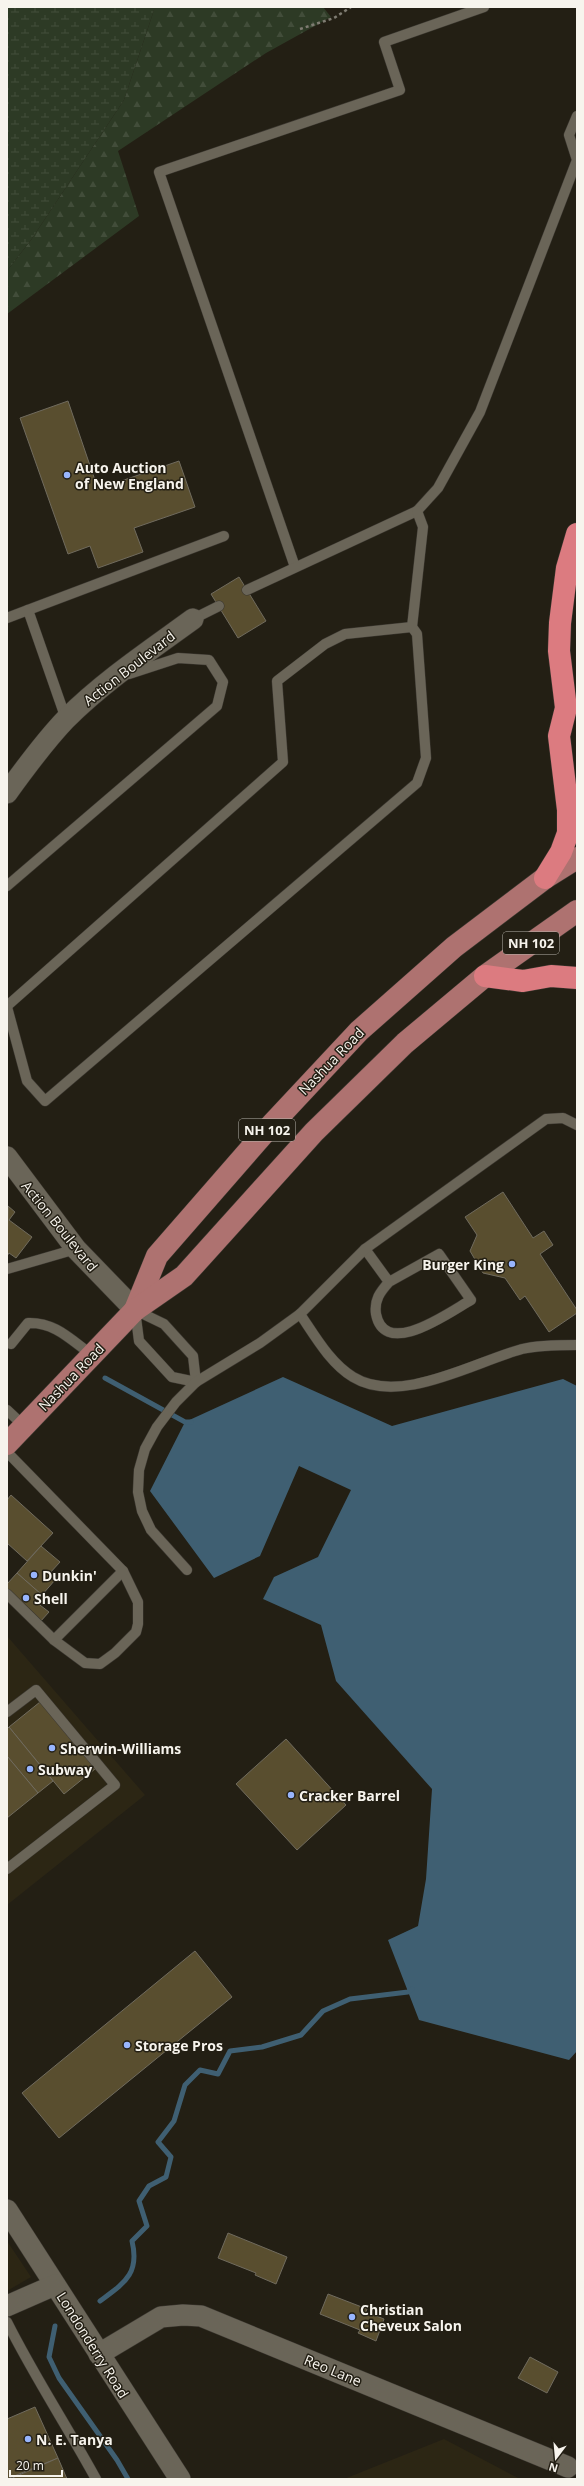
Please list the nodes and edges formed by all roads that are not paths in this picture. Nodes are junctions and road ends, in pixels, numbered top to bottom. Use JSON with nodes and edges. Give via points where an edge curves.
{"nodes":[{"id":1,"x":484,"y":7,"type":"edge"},
{"id":2,"x":577,"y":116,"type":"edge"},
{"id":3,"x":417,"y":511,"type":"junction"},
{"id":4,"x":577,"y":534,"type":"edge"},
{"id":5,"x":224,"y":536,"type":"dead end"},
{"id":6,"x":295,"y":568,"type":"junction"},
{"id":7,"x":247,"y":590,"type":"dead end"},
{"id":8,"x":219,"y":606,"type":"dead end"},
{"id":9,"x":28,"y":610,"type":"junction"},
{"id":10,"x":7,"y":618,"type":"edge"},
{"id":11,"x":193,"y":619,"type":"joint"},
{"id":12,"x":412,"y":627,"type":"junction"},
{"id":13,"x":108,"y":681,"type":"junction"},
{"id":14,"x":572,"y":716,"type":"edge"},
{"id":15,"x":66,"y":719,"type":"junction"},
{"id":16,"x":7,"y":793,"type":"edge"},
{"id":17,"x":577,"y":858,"type":"edge"},
{"id":18,"x":545,"y":878,"type":"junction"},
{"id":19,"x":7,"y":886,"type":"edge"},
{"id":20,"x":577,"y":911,"type":"edge"},
{"id":21,"x":485,"y":976,"type":"junction"},
{"id":22,"x":577,"y":978,"type":"edge"},
{"id":23,"x":7,"y":1006,"type":"edge"},
{"id":24,"x":577,"y":1125,"type":"edge"},
{"id":25,"x":7,"y":1157,"type":"edge"},
{"id":26,"x":76,"y":1249,"type":"junction"},
{"id":27,"x":365,"y":1249,"type":"junction"},
{"id":28,"x":7,"y":1269,"type":"edge"},
{"id":29,"x":389,"y":1282,"type":"junction"},
{"id":30,"x":135,"y":1310,"type":"junction"},
{"id":31,"x":300,"y":1314,"type":"junction"},
{"id":32,"x":10,"y":1344,"type":"dead end"},
{"id":33,"x":577,"y":1345,"type":"edge"},
{"id":34,"x":92,"y":1355,"type":"junction"},
{"id":35,"x":196,"y":1382,"type":"junction"},
{"id":36,"x":7,"y":1410,"type":"edge"},
{"id":37,"x":24,"y":1426,"type":"junction"},
{"id":38,"x":7,"y":1444,"type":"edge"},
{"id":39,"x":7,"y":1452,"type":"edge"},
{"id":40,"x":187,"y":1570,"type":"dead end"},
{"id":41,"x":123,"y":1571,"type":"junction"},
{"id":42,"x":8,"y":1595,"type":"edge"},
{"id":43,"x":54,"y":1640,"type":"junction"},
{"id":44,"x":7,"y":1712,"type":"edge"},
{"id":45,"x":7,"y":1869,"type":"edge"},
{"id":46,"x":7,"y":2210,"type":"edge"},
{"id":47,"x":55,"y":2285,"type":"junction"},
{"id":48,"x":7,"y":2306,"type":"edge"},
{"id":49,"x":7,"y":2322,"type":"edge"},
{"id":50,"x":100,"y":2354,"type":"junction"},
{"id":51,"x":570,"y":2467,"type":"edge"},
{"id":52,"x":96,"y":2479,"type":"edge"},
{"id":53,"x":180,"y":2479,"type":"edge"}],
"edges":[{"from":1,"to":6,"type":"lane","via":[[384,42],[400,90],[159,172]]},
{"from":2,"to":3,"type":"lane","via":[[569,136],[577,160],[480,412],[438,488]]},
{"from":3,"to":6,"type":"lane"},
{"from":3,"to":12,"type":"lane","via":[[423,527]]},
{"from":4,"to":14,"type":"highway","via":[[567,568],[560,623],[560,658]]},
{"from":5,"to":9,"type":"lane"},
{"from":6,"to":7,"type":"lane"},
{"from":8,"to":11,"type":"lane"},
{"from":9,"to":10,"type":"lane"},
{"from":9,"to":15,"type":"lane"},
{"from":11,"to":13,"type":"street","name":"Action Boulevard"},
{"from":12,"to":23,"type":"lane","via":[[345,634],[325,644],[277,680],[283,762]]},
{"from":12,"to":23,"type":"lane","via":[[417,634],[426,758],[417,783],[45,1101],[27,1081]]},
{"from":13,"to":15,"type":"street","name":"Action Boulevard"},
{"from":13,"to":19,"type":"lane","via":[[178,658],[209,660],[223,682],[217,706]]},
{"from":14,"to":18,"type":"highway","via":[[559,736],[568,810],[568,833],[561,852]]},
{"from":15,"to":16,"type":"street","name":"Action Boulevard","via":[[30,760]]},
{"from":17,"to":18,"type":"main road","name":"Nashua Road","number":"NH 102"},
{"from":18,"to":30,"type":"main road","name":"Nashua Road","number":"NH 102","via":[[454,947],[406,988],[315,1076],[157,1256]]},
{"from":20,"to":21,"type":"main road","name":"Nashua Road","number":"NH 102"},
{"from":21,"to":22,"type":"highway","via":[[523,981],[551,976]]},
{"from":21,"to":30,"type":"main road","name":"Nashua Road","number":"NH 102","via":[[405,1043],[336,1108],[184,1276]]},
{"from":24,"to":27,"type":"lane","via":[[563,1118],[546,1119]]},
{"from":25,"to":26,"type":"street","name":"Action Boulevard"},
{"from":26,"to":28,"type":"lane"},
{"from":26,"to":30,"type":"street","name":"Action Boulevard"},
{"from":27,"to":29,"type":"lane"},
{"from":27,"to":31,"type":"lane"},
{"from":29,"to":29,"type":"lane","via":[[378,1294],[375,1308],[378,1321],[386,1329],[398,1334],[412,1333],[471,1300],[439,1254]]},
{"from":30,"to":34,"type":"main road","name":"Nashua Road","number":"NH 102"},
{"from":30,"to":35,"type":"lane","via":[[164,1324],[193,1356]]},
{"from":30,"to":35,"type":"lane","via":[[139,1341],[172,1376]]},
{"from":31,"to":33,"type":"lane","via":[[340,1367],[353,1377],[387,1388],[411,1386],[523,1349]]},
{"from":31,"to":35,"type":"lane","via":[[260,1343]]},
{"from":32,"to":34,"type":"lane","via":[[28,1323],[41,1322],[53,1326]]},
{"from":34,"to":37,"type":"main road","name":"Nashua Road","number":"NH 102"},
{"from":35,"to":40,"type":"lane","via":[[176,1402],[157,1427],[139,1470],[138,1492],[142,1511],[151,1530]]},
{"from":36,"to":37,"type":"lane"},
{"from":37,"to":38,"type":"main road","name":"Nashua Road","number":"NH 102"},
{"from":39,"to":41,"type":"lane"},
{"from":41,"to":43,"type":"lane"},
{"from":41,"to":43,"type":"lane","via":[[138,1602],[138,1624],[136,1632],[120,1648],[100,1664],[85,1664]]},
{"from":42,"to":43,"type":"lane"},
{"from":44,"to":45,"type":"lane","via":[[36,1690],[115,1785]]},
{"from":46,"to":47,"type":"street","name":"Londonderry Road"},
{"from":47,"to":48,"type":"street"},
{"from":47,"to":50,"type":"street","name":"Londonderry Road"},
{"from":49,"to":52,"type":"lane","via":[[31,2371],[58,2411]]},
{"from":50,"to":51,"type":"street","name":"Reo Lane","via":[[161,2317],[201,2316]]},
{"from":50,"to":53,"type":"street","name":"Londonderry Road"}]}
